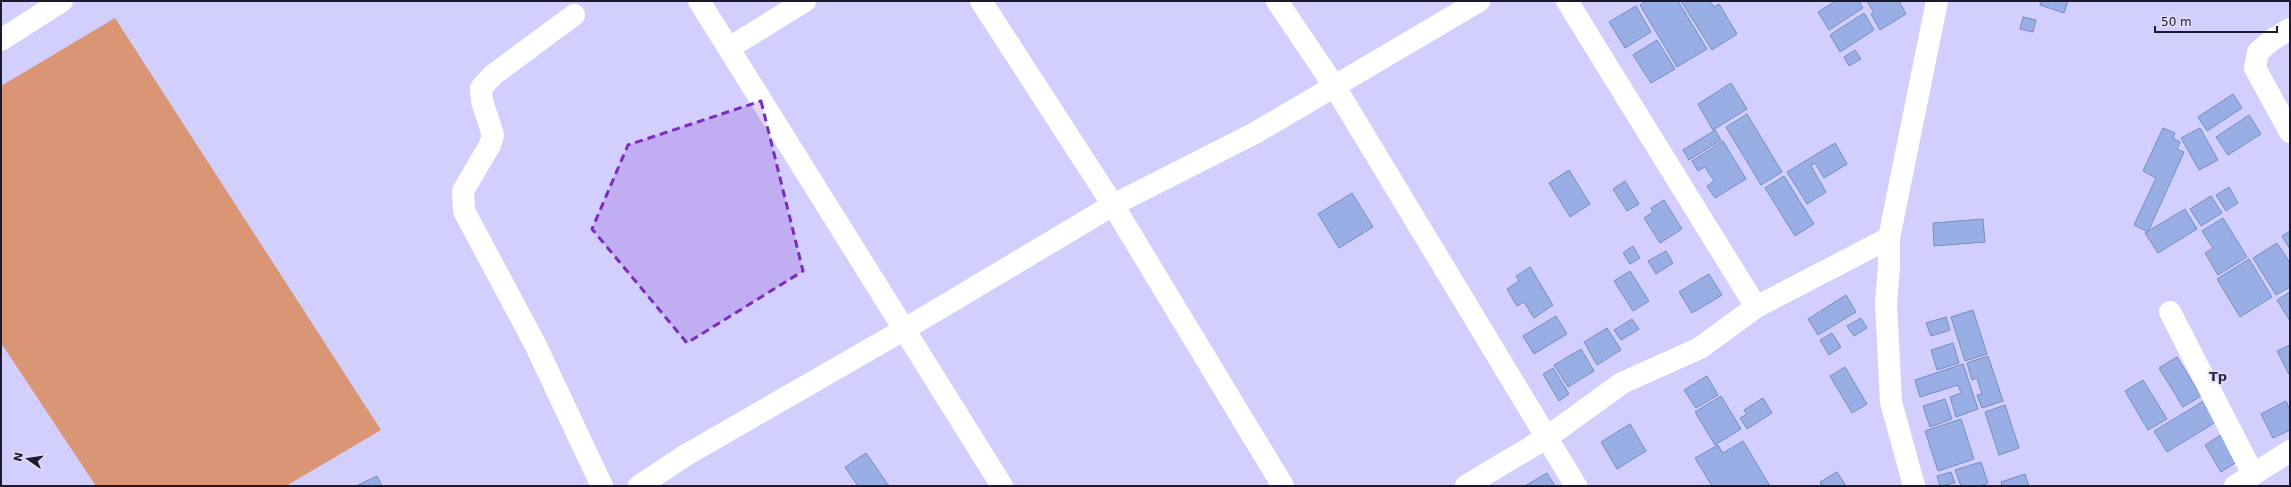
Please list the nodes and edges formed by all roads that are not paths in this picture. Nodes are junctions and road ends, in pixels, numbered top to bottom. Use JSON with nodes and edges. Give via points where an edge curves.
{"nodes":[{"id":1,"x":62,"y":1,"type":"edge"},
{"id":2,"x":699,"y":1,"type":"edge"},
{"id":3,"x":805,"y":1,"type":"edge"},
{"id":4,"x":981,"y":1,"type":"edge"},
{"id":5,"x":1277,"y":1,"type":"edge"},
{"id":6,"x":1479,"y":1,"type":"edge"},
{"id":7,"x":1567,"y":1,"type":"edge"},
{"id":8,"x":1938,"y":1,"type":"edge"},
{"id":9,"x":574,"y":15,"type":"dead end"},
{"id":10,"x":2290,"y":29,"type":"edge"},
{"id":11,"x":1,"y":40,"type":"edge"},
{"id":12,"x":729,"y":48,"type":"junction"},
{"id":13,"x":1335,"y":87,"type":"junction"},
{"id":14,"x":2290,"y":132,"type":"edge"},
{"id":15,"x":1113,"y":205,"type":"junction"},
{"id":16,"x":1889,"y":238,"type":"junction"},
{"id":17,"x":1756,"y":308,"type":"junction"},
{"id":18,"x":2170,"y":312,"type":"dead end"},
{"id":19,"x":905,"y":329,"type":"junction"},
{"id":20,"x":1546,"y":438,"type":"junction"},
{"id":21,"x":2290,"y":451,"type":"edge"},
{"id":22,"x":2253,"y":474,"type":"junction"},
{"id":23,"x":602,"y":486,"type":"edge"},
{"id":24,"x":639,"y":486,"type":"edge"},
{"id":25,"x":1002,"y":486,"type":"edge"},
{"id":26,"x":1283,"y":486,"type":"edge"},
{"id":27,"x":1466,"y":486,"type":"edge"},
{"id":28,"x":1576,"y":486,"type":"edge"},
{"id":29,"x":1914,"y":486,"type":"edge"},
{"id":30,"x":2235,"y":486,"type":"edge"}],
"edges":[{"from":1,"to":11,"type":"street"},
{"from":2,"to":12,"type":"street"},
{"from":3,"to":12,"type":"street"},
{"from":4,"to":15,"type":"street"},
{"from":5,"to":13,"type":"street"},
{"from":6,"to":13,"type":"street"},
{"from":7,"to":17,"type":"street"},
{"from":8,"to":16,"type":"street"},
{"from":9,"to":23,"type":"street","via":[[493,75],[481,88],[482,101],[493,135],[490,145],[463,191],[464,211],[535,344]]},
{"from":10,"to":14,"type":"street","via":[[2258,52],[2255,68]]},
{"from":12,"to":19,"type":"street"},
{"from":13,"to":15,"type":"street","via":[[1255,133]]},
{"from":13,"to":20,"type":"street"},
{"from":15,"to":19,"type":"street"},
{"from":15,"to":26,"type":"street"},
{"from":16,"to":17,"type":"street"},
{"from":16,"to":29,"type":"street","via":[[1886,303],[1891,402]]},
{"from":17,"to":20,"type":"street","via":[[1700,348],[1622,383]]},
{"from":18,"to":22,"type":"street"},
{"from":19,"to":24,"type":"street","via":[[686,455]]},
{"from":19,"to":25,"type":"street"},
{"from":20,"to":27,"type":"street"},
{"from":20,"to":28,"type":"street"},
{"from":21,"to":22,"type":"street"},
{"from":22,"to":30,"type":"street"}]}
